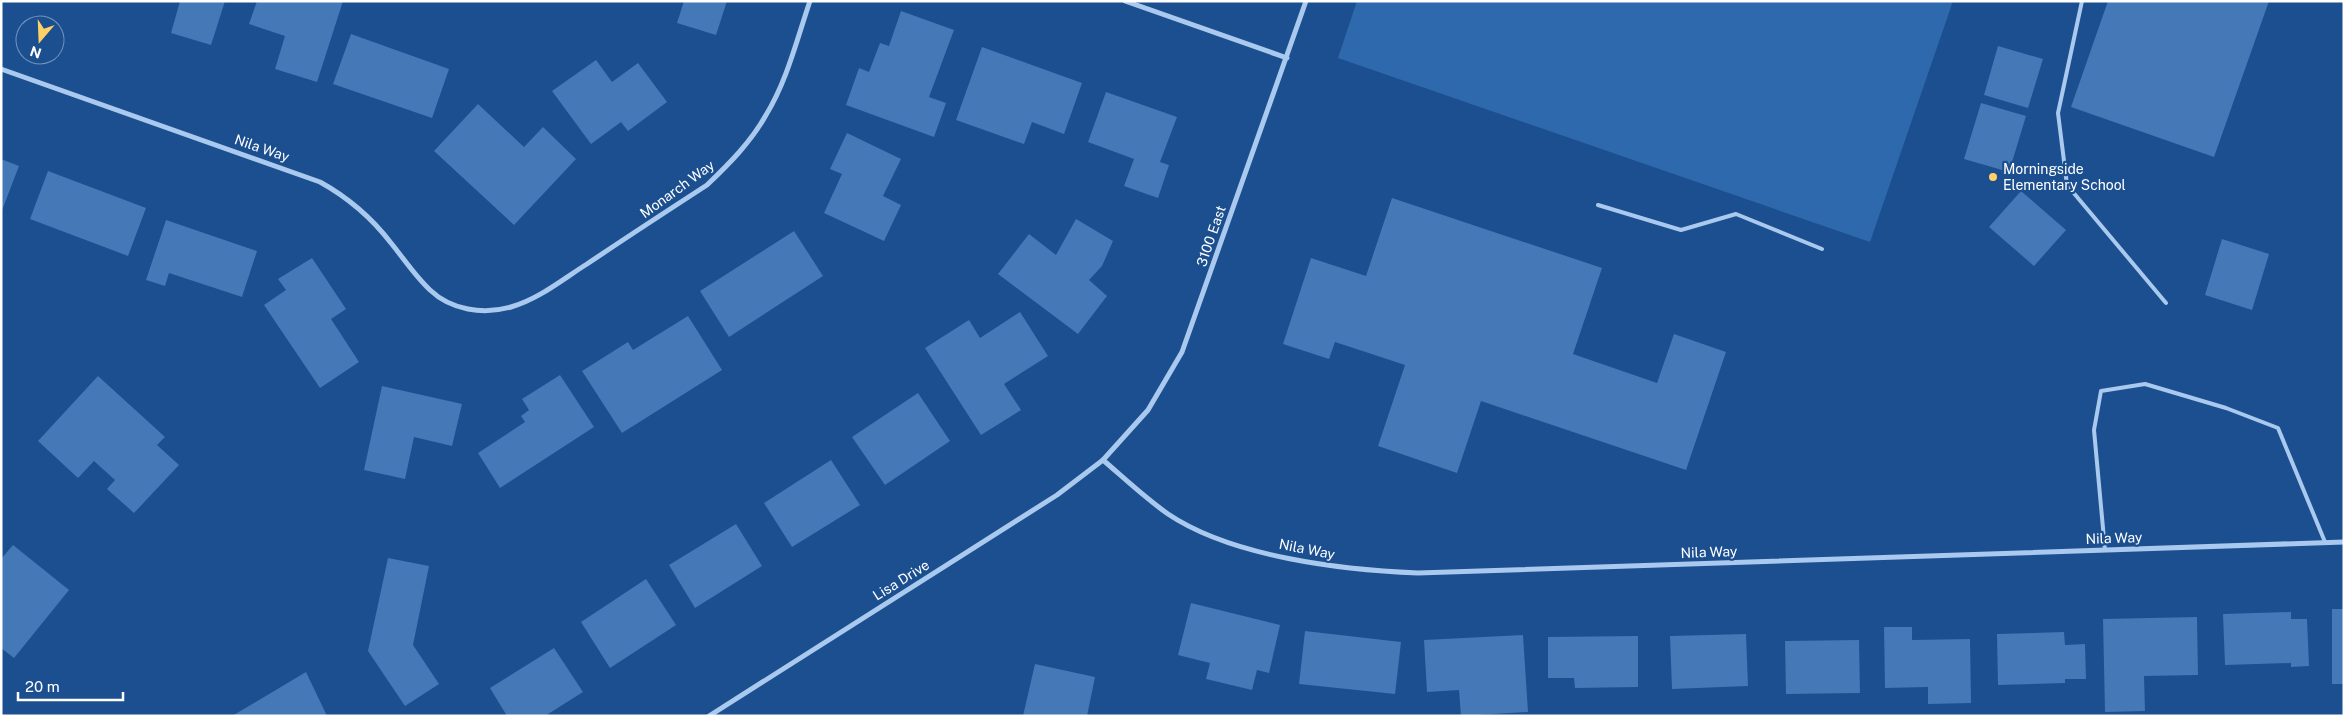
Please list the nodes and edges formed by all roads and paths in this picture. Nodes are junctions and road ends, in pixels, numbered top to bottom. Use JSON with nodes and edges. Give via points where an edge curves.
{"nodes":[{"id":1,"x":810,"y":1,"type":"edge"},
{"id":2,"x":1125,"y":1,"type":"edge"},
{"id":3,"x":1306,"y":1,"type":"edge"},
{"id":4,"x":2082,"y":1,"type":"edge"},
{"id":5,"x":1287,"y":58,"type":"junction"},
{"id":6,"x":1,"y":69,"type":"edge"},
{"id":7,"x":1598,"y":205,"type":"dead end"},
{"id":8,"x":1822,"y":249,"type":"dead end"},
{"id":9,"x":2166,"y":304,"type":"dead end"},
{"id":10,"x":475,"y":311,"type":"joint"},
{"id":11,"x":1103,"y":460,"type":"junction"},
{"id":12,"x":2325,"y":542,"type":"junction"},
{"id":13,"x":2344,"y":542,"type":"edge"},
{"id":14,"x":2105,"y":550,"type":"junction"},
{"id":15,"x":709,"y":716,"type":"edge"}],
"edges":[{"from":1,"to":10,"type":"street","name":"Monarch Way","via":[[780,88],[766,116],[729,164],[707,184],[545,291],[512,307]]},
{"from":2,"to":5,"type":"street"},
{"from":3,"to":5,"type":"street","name":"3100 East"},
{"from":4,"to":9,"type":"lane","via":[[2058,113],[2066,185]]},
{"from":5,"to":11,"type":"street","name":"3100 East","via":[[1182,352],[1148,410]]},
{"from":6,"to":10,"type":"street","name":"Nila Way","via":[[320,182],[356,205],[373,221],[432,292],[446,301]]},
{"from":7,"to":8,"type":"lane","via":[[1681,230],[1736,214]]},
{"from":11,"to":14,"type":"street","name":"Nila Way","via":[[1168,514],[1198,530],[1275,555],[1352,569],[1418,573]]},
{"from":11,"to":15,"type":"street","name":"Lisa Drive","via":[[1057,495]]},
{"from":12,"to":13,"type":"street","name":"Nila Way"},
{"from":12,"to":14,"type":"street","name":"Nila Way"},
{"from":12,"to":14,"type":"lane","via":[[2278,428],[2226,408],[2145,384],[2101,391],[2094,430]]}]}
